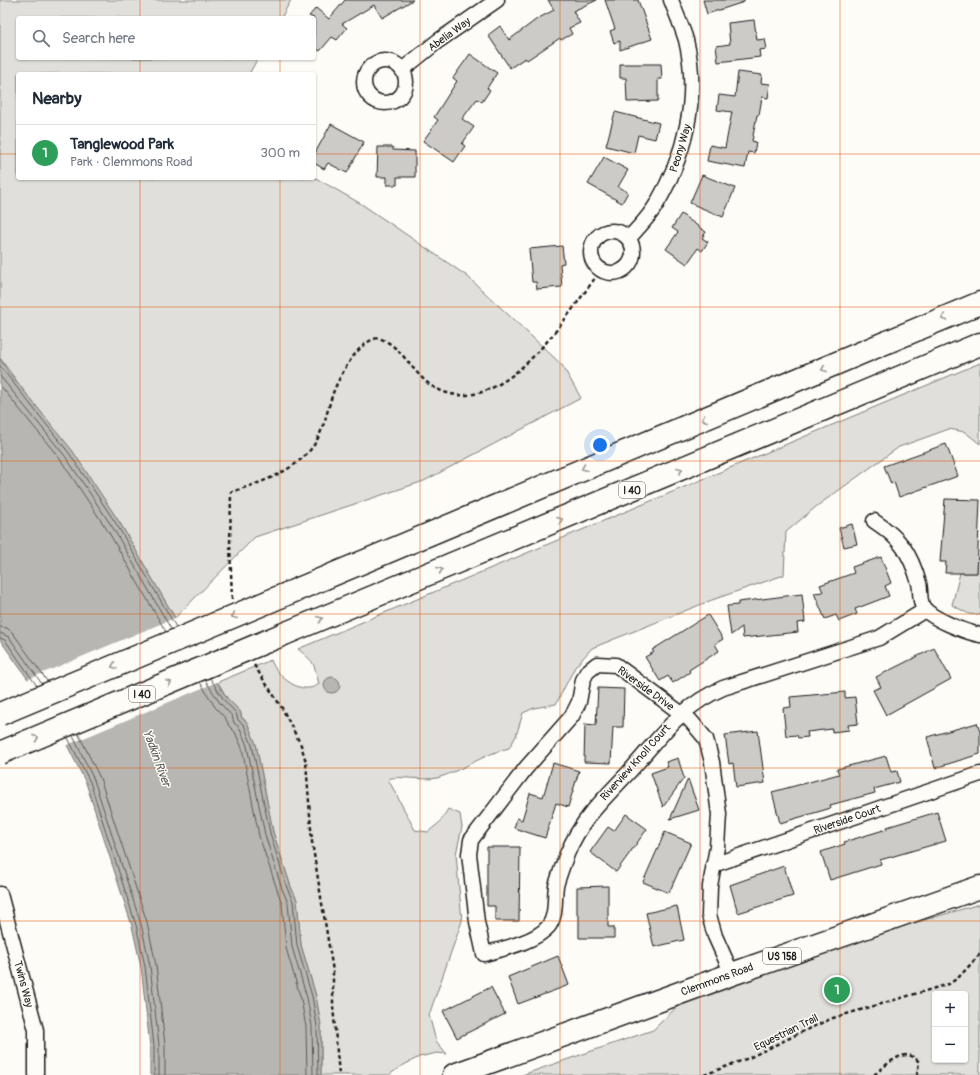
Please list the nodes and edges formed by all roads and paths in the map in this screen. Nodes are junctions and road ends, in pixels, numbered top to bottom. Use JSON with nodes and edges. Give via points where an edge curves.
{"nodes":[{"id":1,"x":497,"y":0,"type":"edge"},
{"id":2,"x":671,"y":0,"type":"edge"},
{"id":3,"x":402,"y":70,"type":"dead end"},
{"id":4,"x":629,"y":238,"type":"junction"},
{"id":5,"x":601,"y":270,"type":"junction"},
{"id":6,"x":980,"y":303,"type":"edge"},
{"id":7,"x":980,"y":344,"type":"edge"},
{"id":8,"x":874,"y":521,"type":"dead end"},
{"id":9,"x":232,"y":605,"type":"dead end"},
{"id":10,"x":925,"y":610,"type":"junction"},
{"id":11,"x":980,"y":634,"type":"edge"},
{"id":12,"x":252,"y":660,"type":"dead end"},
{"id":13,"x":681,"y":713,"type":"junction"},
{"id":14,"x":0,"y":714,"type":"edge"},
{"id":15,"x":0,"y":753,"type":"edge"},
{"id":16,"x":980,"y":774,"type":"edge"},
{"id":17,"x":713,"y":865,"type":"junction"},
{"id":18,"x":980,"y":887,"type":"edge"},
{"id":19,"x":0,"y":894,"type":"edge"},
{"id":20,"x":484,"y":954,"type":"joint"},
{"id":21,"x":980,"y":954,"type":"edge"},
{"id":22,"x":732,"y":974,"type":"junction"},
{"id":23,"x":36,"y":1075,"type":"edge"},
{"id":24,"x":339,"y":1075,"type":"edge"},
{"id":25,"x":454,"y":1075,"type":"edge"},
{"id":26,"x":704,"y":1075,"type":"edge"},
{"id":27,"x":874,"y":1075,"type":"edge"},
{"id":28,"x":917,"y":1075,"type":"edge"}],
"edges":[{"from":1,"to":3,"type":"street","name":"Abelia Way"},
{"from":2,"to":4,"type":"street","name":"Peony Way","via":[[686,40],[690,72],[688,128],[674,170],[658,200]]},
{"from":4,"to":5,"type":"street","via":[[634,253],[627,267],[621,272],[613,273]]},
{"from":4,"to":5,"type":"street","via":[[616,230],[608,231],[595,239],[591,254],[593,262]]},
{"from":5,"to":9,"type":"path","via":[[533,357],[505,381],[480,393],[451,393],[438,389],[418,376],[392,344],[378,338],[365,343],[349,363],[336,386],[312,448],[300,461],[273,477],[231,492]]},
{"from":6,"to":14,"type":"main road","one_way":true,"bridge":true},
{"from":15,"to":7,"type":"main road","number":"I 40","one_way":true,"bridge":true},
{"from":8,"to":10,"type":"street","via":[[892,533],[909,556]]},
{"from":10,"to":11,"type":"street","via":[[955,628]]},
{"from":10,"to":13,"type":"street","name":"Riverview Knoll Court","via":[[879,638],[723,688],[709,694]]},
{"from":12,"to":24,"type":"path","via":[[282,708],[301,745],[306,762],[312,842],[333,970],[333,1006]]},
{"from":13,"to":17,"type":"street","name":"Riverside Drive","via":[[706,739],[712,762],[719,814]]},
{"from":13,"to":20,"type":"street","name":"Riverview Knoll Court","via":[[585,820],[572,842],[559,874],[553,914],[547,928],[530,939]]},
{"from":13,"to":20,"type":"street","name":"Riverside Drive","via":[[616,665],[597,664],[587,672],[579,702],[572,716],[526,768],[471,840],[469,854],[477,922]]},
{"from":16,"to":17,"type":"street","name":"Riverside Court"},
{"from":17,"to":22,"type":"street","name":"Riverside Drive","via":[[708,898],[709,915],[715,936]]},
{"from":18,"to":22,"type":"main road","name":"Clemmons Road","number":"US 158"},
{"from":19,"to":23,"type":"street","name":"Twins Way","via":[[36,1030]]},
{"from":21,"to":26,"type":"path","name":"Equestrian Trail","via":[[949,984],[833,1018],[751,1057]]},
{"from":22,"to":25,"type":"main road","name":"Clemmons Road","number":"US 158"},
{"from":27,"to":28,"type":"path","via":[[898,1056],[907,1055],[915,1057],[919,1062]]}]}
